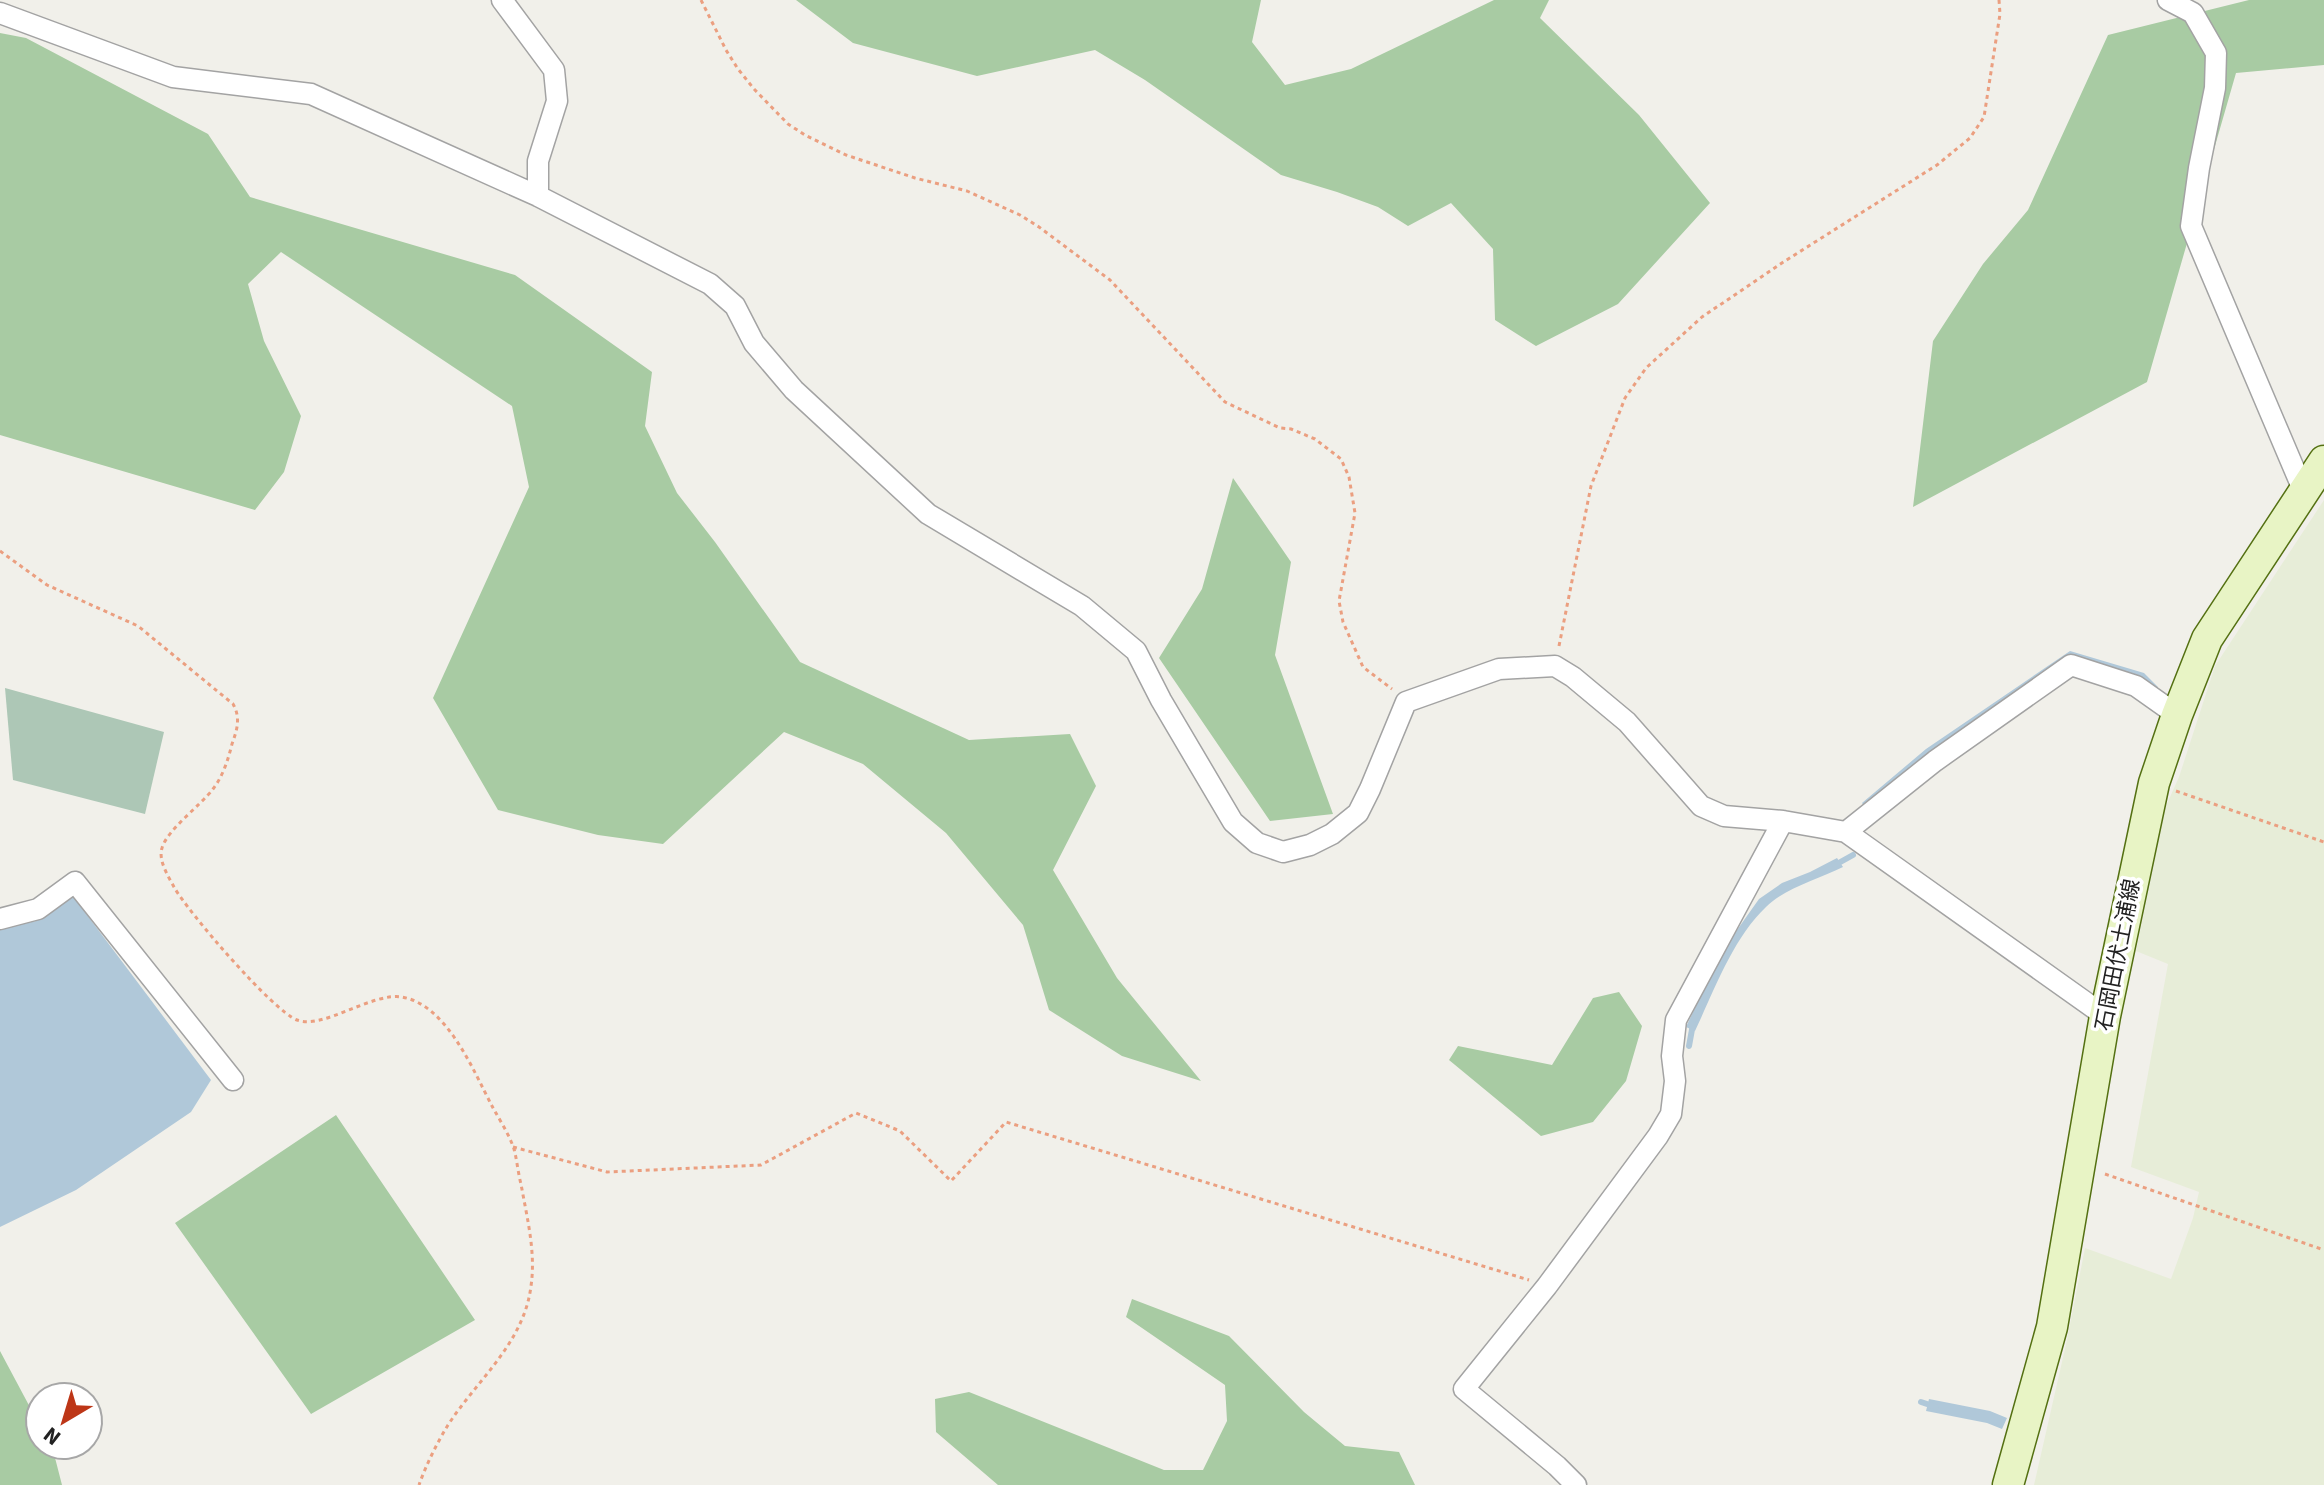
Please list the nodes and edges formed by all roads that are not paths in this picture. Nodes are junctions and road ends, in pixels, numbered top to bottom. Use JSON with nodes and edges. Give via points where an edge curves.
{"nodes":[{"id":1,"x":502,"y":0,"type":"edge"},
{"id":2,"x":2168,"y":0,"type":"edge"},
{"id":3,"x":0,"y":13,"type":"edge"},
{"id":4,"x":538,"y":196,"type":"junction"},
{"id":5,"x":2324,"y":461,"type":"edge"},
{"id":6,"x":2304,"y":492,"type":"junction"},
{"id":7,"x":2177,"y":715,"type":"junction"},
{"id":8,"x":1783,"y":821,"type":"junction"},
{"id":9,"x":1846,"y":832,"type":"junction"},
{"id":10,"x":0,"y":919,"type":"edge"},
{"id":11,"x":2105,"y":1016,"type":"junction"},
{"id":12,"x":233,"y":1080,"type":"dead end"},
{"id":13,"x":1576,"y":1485,"type":"edge"},
{"id":14,"x":2008,"y":1485,"type":"edge"}],
"edges":[{"from":1,"to":4,"type":"street","via":[[554,70],[557,101],[538,161]]},
{"from":2,"to":6,"type":"street","via":[[2193,13],[2216,53],[2215,88],[2191,226]]},
{"from":3,"to":4,"type":"street","via":[[173,77],[311,94]]},
{"from":4,"to":8,"type":"street","via":[[710,284],[735,306],[754,343],[794,390],[928,514],[1082,606],[1136,651],[1233,822],[1257,843],[1283,852],[1310,845],[1358,813],[1406,702],[1499,669],[1555,666],[1627,722],[1701,806],[1724,816]]},
{"from":5,"to":6,"type":"main road","name":"石岡田伏土浦線"},
{"from":6,"to":7,"type":"main road","name":"石岡田伏土浦線","via":[[2207,639]]},
{"from":7,"to":9,"type":"street","via":[[2136,686],[2071,665]]},
{"from":7,"to":11,"type":"main road","name":"石岡田伏土浦線","via":[[2154,783]]},
{"from":8,"to":9,"type":"street"},
{"from":8,"to":13,"type":"street","via":[[1676,1020],[1671,1114],[1547,1286],[1464,1389]]},
{"from":9,"to":11,"type":"street"},
{"from":10,"to":12,"type":"street","via":[[38,909],[75,882]]},
{"from":11,"to":14,"type":"main road","name":"石岡田伏土浦線","via":[[2052,1327]]}]}
